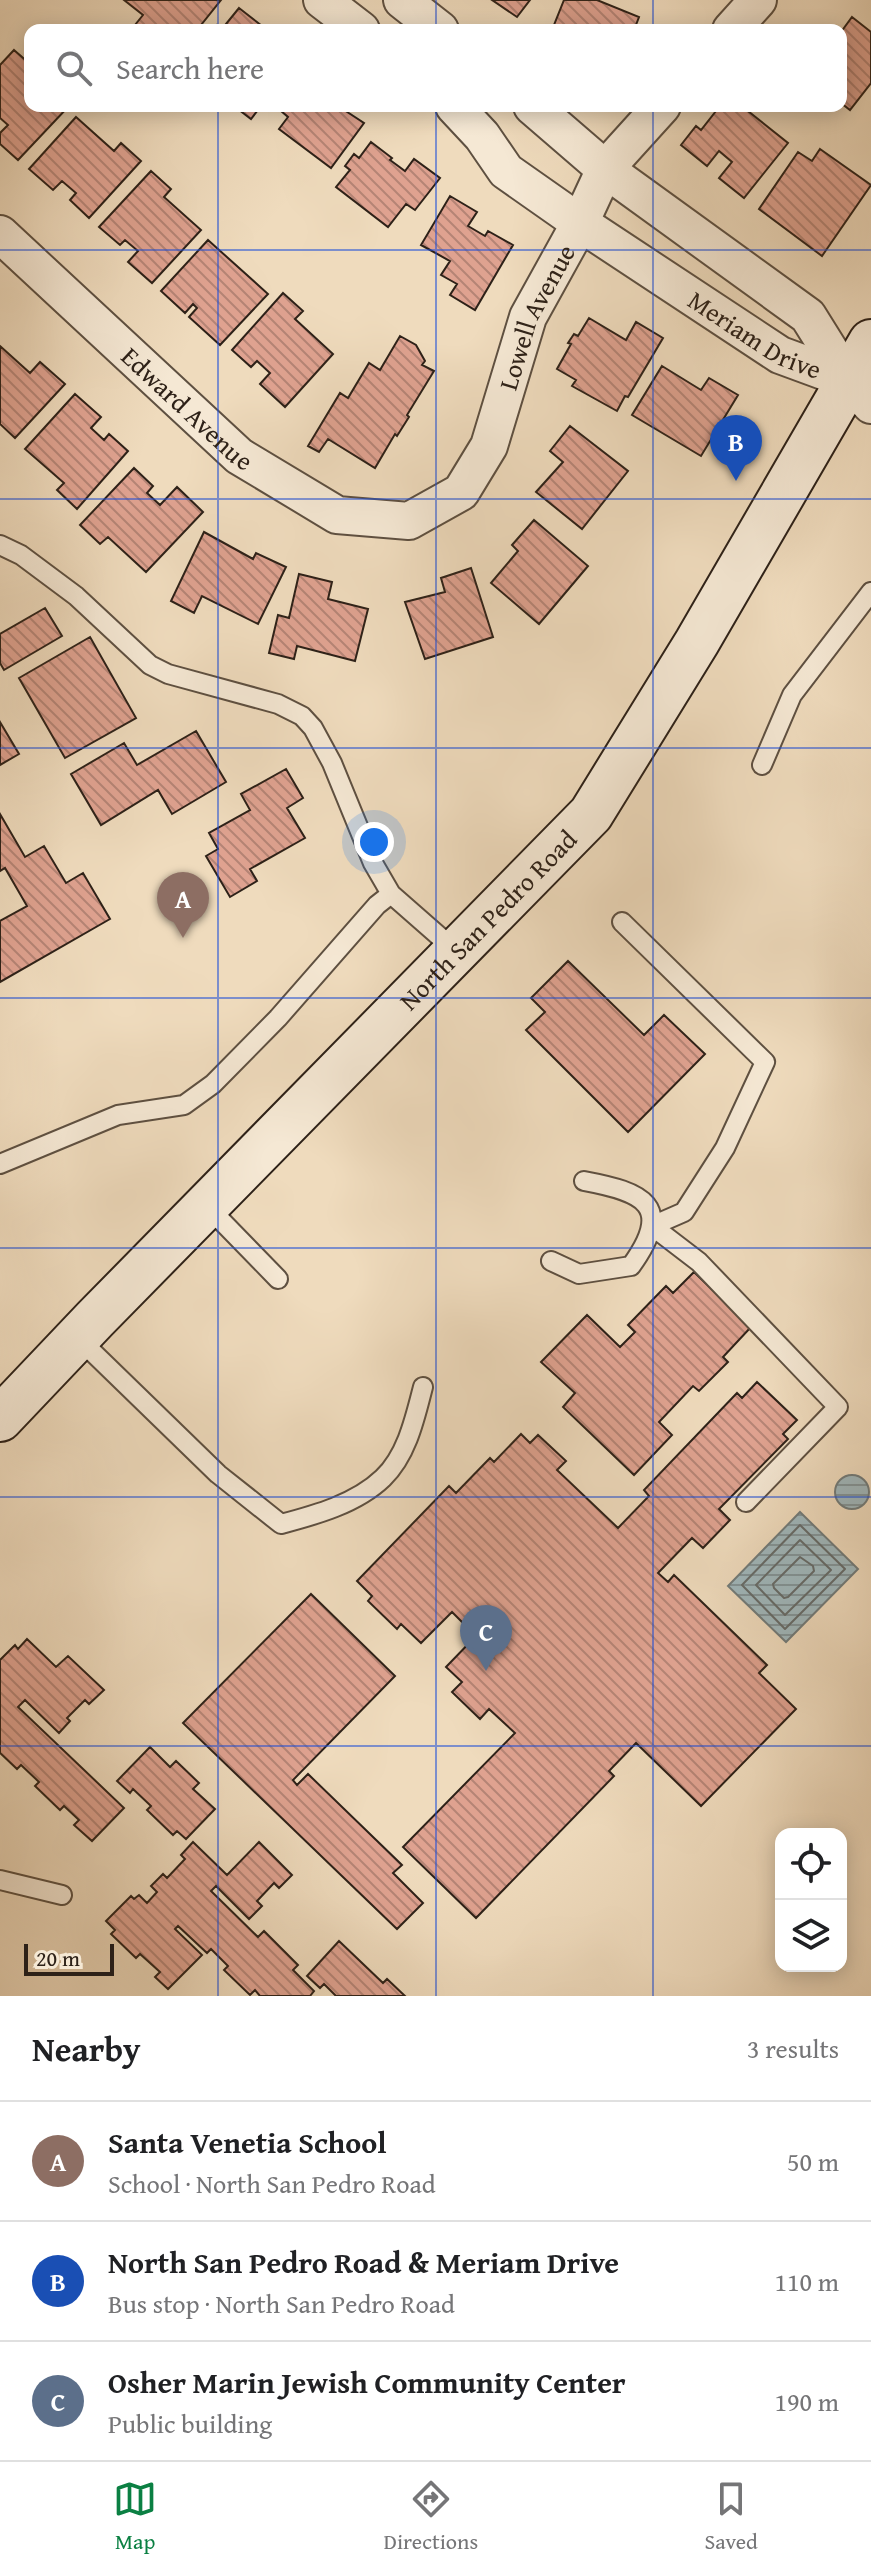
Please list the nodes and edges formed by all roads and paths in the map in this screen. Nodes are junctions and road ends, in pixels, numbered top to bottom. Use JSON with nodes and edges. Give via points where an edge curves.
{"nodes":[{"id":1,"x":322,"y":0,"type":"edge"},
{"id":2,"x":402,"y":0,"type":"edge"},
{"id":3,"x":758,"y":0,"type":"edge"},
{"id":4,"x":353,"y":24,"type":"edge"},
{"id":5,"x":432,"y":24,"type":"edge"},
{"id":6,"x":736,"y":24,"type":"edge"},
{"id":7,"x":460,"y":112,"type":"edge"},
{"id":8,"x":539,"y":112,"type":"edge"},
{"id":9,"x":657,"y":112,"type":"edge"},
{"id":10,"x":605,"y":169,"type":"junction"},
{"id":11,"x":580,"y":223,"type":"junction"},
{"id":12,"x":0,"y":234,"type":"edge"},
{"id":13,"x":871,"y":342,"type":"edge"},
{"id":14,"x":860,"y":392,"type":"edge"},
{"id":15,"x":409,"y":521,"type":"joint"},
{"id":16,"x":0,"y":545,"type":"edge"},
{"id":17,"x":871,"y":592,"type":"edge"},
{"id":18,"x":762,"y":765,"type":"dead end"},
{"id":19,"x":391,"y":894,"type":"junction"},
{"id":20,"x":622,"y":922,"type":"dead end"},
{"id":21,"x":456,"y":951,"type":"junction"},
{"id":22,"x":0,"y":1164,"type":"edge"},
{"id":23,"x":584,"y":1181,"type":"dead end"},
{"id":24,"x":206,"y":1205,"type":"junction"},
{"id":25,"x":652,"y":1226,"type":"junction"},
{"id":26,"x":551,"y":1261,"type":"dead end"},
{"id":27,"x":278,"y":1279,"type":"dead end"},
{"id":28,"x":77,"y":1337,"type":"junction"},
{"id":29,"x":423,"y":1387,"type":"dead end"},
{"id":30,"x":0,"y":1419,"type":"edge"},
{"id":31,"x":746,"y":1502,"type":"dead end"},
{"id":32,"x":0,"y":1880,"type":"edge"},
{"id":33,"x":62,"y":1895,"type":"dead end"}],
"edges":[{"from":1,"to":4,"type":"street"},
{"from":2,"to":5,"type":"street"},
{"from":3,"to":6,"type":"street"},
{"from":7,"to":11,"type":"street","name":"Meriam Drive","via":[[506,171]]},
{"from":8,"to":10,"type":"street","name":"Meriam Drive"},
{"from":9,"to":10,"type":"street","name":"Lowell Avenue"},
{"from":10,"to":11,"type":"street","name":"Lowell Avenue"},
{"from":10,"to":14,"type":"street","name":"Meriam Drive","via":[[808,316]]},
{"from":11,"to":14,"type":"street","name":"Meriam Drive","via":[[780,355]]},
{"from":11,"to":15,"type":"street","name":"Lowell Avenue","via":[[528,317],[489,446],[461,492]]},
{"from":12,"to":15,"type":"street","name":"Edward Avenue","via":[[239,456],[337,515]]},
{"from":13,"to":14,"type":"main road","name":"North San Pedro Road"},
{"from":14,"to":21,"type":"main road","name":"North San Pedro Road","via":[[591,814]]},
{"from":16,"to":19,"type":"lane","via":[[76,596],[150,665],[302,716],[332,763]]},
{"from":17,"to":18,"type":"lane","via":[[792,695]]},
{"from":19,"to":21,"type":"lane"},
{"from":19,"to":22,"type":"lane","via":[[278,1018],[213,1084],[184,1105],[118,1115]]},
{"from":20,"to":25,"type":"lane","via":[[765,1062],[725,1148],[684,1212]]},
{"from":21,"to":24,"type":"main road","name":"North San Pedro Road"},
{"from":23,"to":25,"type":"lane","via":[[634,1193]]},
{"from":24,"to":27,"type":"lane"},
{"from":24,"to":28,"type":"main road","name":"North San Pedro Road"},
{"from":25,"to":26,"type":"lane","via":[[631,1266],[579,1274]]},
{"from":25,"to":31,"type":"lane","via":[[699,1262],[838,1407]]},
{"from":28,"to":29,"type":"lane","via":[[218,1474],[281,1524],[318,1514],[383,1478],[412,1428]]},
{"from":28,"to":30,"type":"main road","name":"North San Pedro Road"},
{"from":32,"to":33,"type":"lane"}]}
